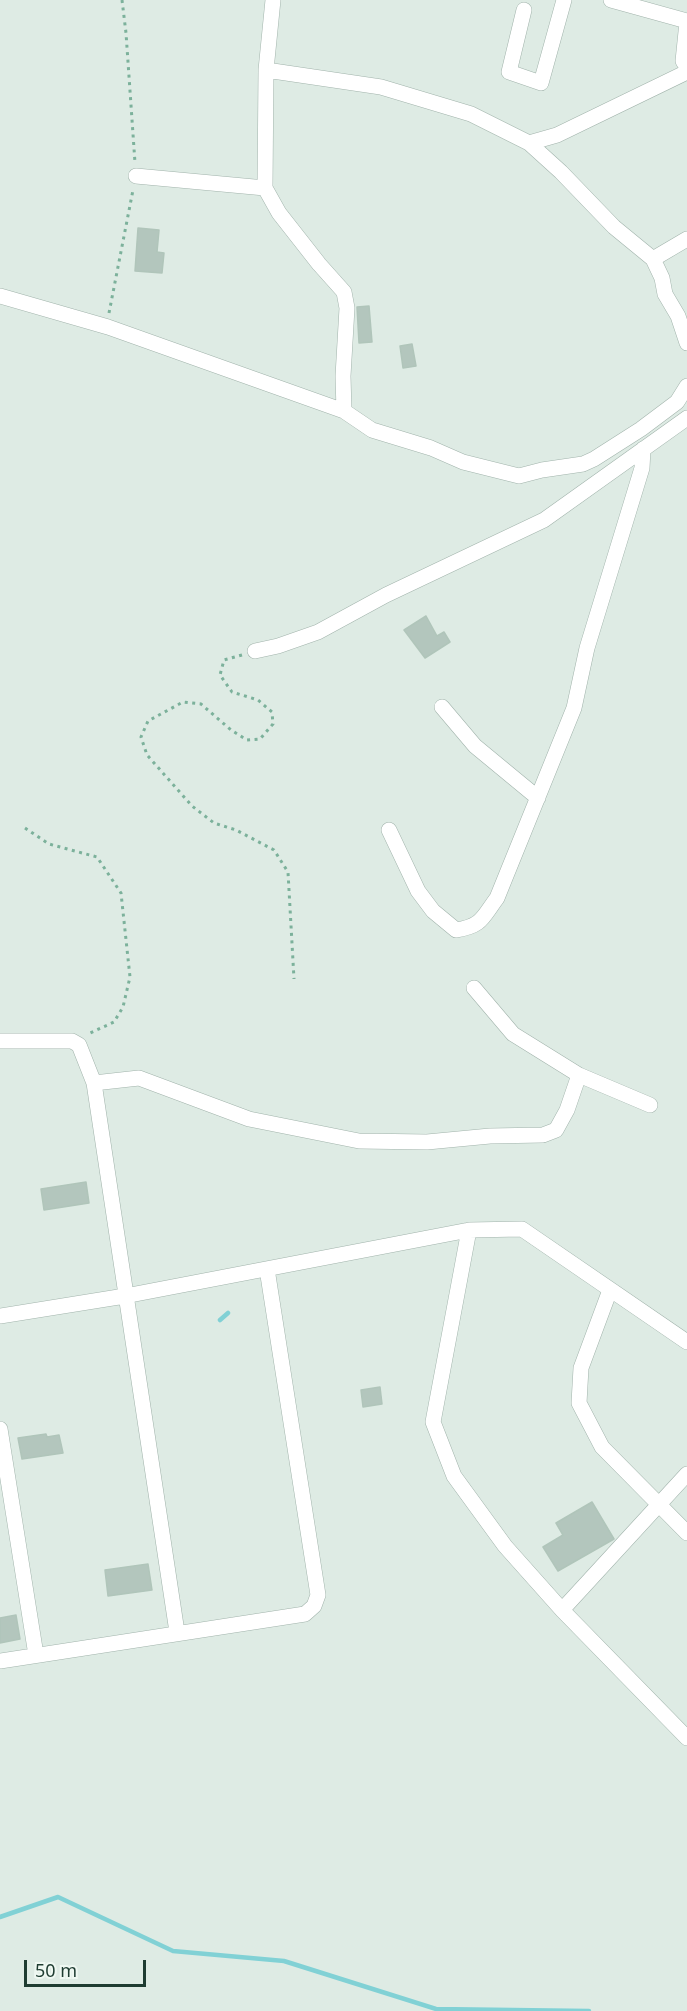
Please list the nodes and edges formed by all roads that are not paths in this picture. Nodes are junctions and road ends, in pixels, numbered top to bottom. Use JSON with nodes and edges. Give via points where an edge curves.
{"nodes":[{"id":1,"x":273,"y":0,"type":"edge"},
{"id":2,"x":564,"y":0,"type":"edge"},
{"id":3,"x":611,"y":0,"type":"edge"},
{"id":4,"x":524,"y":10,"type":"dead end"},
{"id":5,"x":687,"y":21,"type":"edge"},
{"id":6,"x":266,"y":70,"type":"junction"},
{"id":7,"x":687,"y":70,"type":"edge"},
{"id":8,"x":529,"y":142,"type":"junction"},
{"id":9,"x":136,"y":176,"type":"dead end"},
{"id":10,"x":265,"y":188,"type":"junction"},
{"id":11,"x":687,"y":239,"type":"edge"},
{"id":12,"x":652,"y":258,"type":"junction"},
{"id":13,"x":0,"y":296,"type":"edge"},
{"id":14,"x":687,"y":343,"type":"edge"},
{"id":15,"x":687,"y":386,"type":"edge"},
{"id":16,"x":344,"y":411,"type":"junction"},
{"id":17,"x":687,"y":418,"type":"edge"},
{"id":18,"x":643,"y":449,"type":"junction"},
{"id":19,"x":255,"y":651,"type":"road end"},
{"id":20,"x":442,"y":707,"type":"dead end"},
{"id":21,"x":538,"y":798,"type":"junction"},
{"id":22,"x":389,"y":830,"type":"dead end"},
{"id":23,"x":474,"y":988,"type":"dead end"},
{"id":24,"x":0,"y":1041,"type":"edge"},
{"id":25,"x":579,"y":1075,"type":"junction"},
{"id":26,"x":94,"y":1083,"type":"junction"},
{"id":27,"x":650,"y":1105,"type":"dead end"},
{"id":28,"x":470,"y":1230,"type":"junction"},
{"id":29,"x":267,"y":1269,"type":"junction"},
{"id":30,"x":610,"y":1290,"type":"junction"},
{"id":31,"x":125,"y":1296,"type":"junction"},
{"id":32,"x":0,"y":1316,"type":"edge"},
{"id":33,"x":687,"y":1342,"type":"edge"},
{"id":34,"x":0,"y":1429,"type":"edge"},
{"id":35,"x":687,"y":1474,"type":"edge"},
{"id":36,"x":659,"y":1505,"type":"junction"},
{"id":37,"x":687,"y":1533,"type":"edge"},
{"id":38,"x":562,"y":1610,"type":"junction"},
{"id":39,"x":177,"y":1632,"type":"junction"},
{"id":40,"x":36,"y":1655,"type":"junction"},
{"id":41,"x":0,"y":1661,"type":"edge"},
{"id":42,"x":687,"y":1738,"type":"edge"}],
"edges":[{"from":1,"to":6,"type":"street"},
{"from":2,"to":4,"type":"street","via":[[541,84],[509,72]]},
{"from":3,"to":5,"type":"street"},
{"from":5,"to":7,"type":"street","via":[[683,60]]},
{"from":6,"to":8,"type":"street","via":[[381,87],[471,114]]},
{"from":6,"to":10,"type":"street"},
{"from":7,"to":8,"type":"street","via":[[557,135]]},
{"from":8,"to":12,"type":"street","via":[[614,227]]},
{"from":9,"to":10,"type":"street"},
{"from":10,"to":16,"type":"street","via":[[279,213],[344,292]]},
{"from":11,"to":12,"type":"street"},
{"from":12,"to":14,"type":"street"},
{"from":13,"to":16,"type":"street","via":[[108,327]]},
{"from":15,"to":16,"type":"street","via":[[677,402],[594,459],[519,476],[462,462],[372,430]]},
{"from":17,"to":18,"type":"street"},
{"from":18,"to":19,"type":"street","via":[[544,520],[318,632]]},
{"from":18,"to":21,"type":"street","via":[[642,468],[587,648],[574,708]]},
{"from":20,"to":21,"type":"street","via":[[475,746]]},
{"from":21,"to":22,"type":"street","via":[[497,898],[474,927],[456,930],[433,911],[418,891]]},
{"from":23,"to":25,"type":"street","via":[[513,1034]]},
{"from":24,"to":26,"type":"street","via":[[72,1041],[79,1046]]},
{"from":25,"to":26,"type":"street","via":[[556,1130],[543,1135],[427,1142],[359,1141],[270,1124],[139,1078]]},
{"from":25,"to":27,"type":"street"},
{"from":26,"to":31,"type":"street"},
{"from":28,"to":29,"type":"street"},
{"from":28,"to":30,"type":"street","via":[[522,1229]]},
{"from":28,"to":38,"type":"street","via":[[433,1422],[454,1476],[505,1546]]},
{"from":29,"to":31,"type":"street"},
{"from":29,"to":39,"type":"street","via":[[318,1595],[305,1614]]},
{"from":30,"to":33,"type":"street"},
{"from":30,"to":36,"type":"street","via":[[581,1368],[579,1402],[602,1447]]},
{"from":31,"to":32,"type":"street"},
{"from":31,"to":39,"type":"street"},
{"from":34,"to":40,"type":"street"},
{"from":35,"to":36,"type":"street"},
{"from":36,"to":37,"type":"street"},
{"from":36,"to":38,"type":"street"},
{"from":38,"to":42,"type":"street"},
{"from":39,"to":40,"type":"street"},
{"from":40,"to":41,"type":"street"}]}
